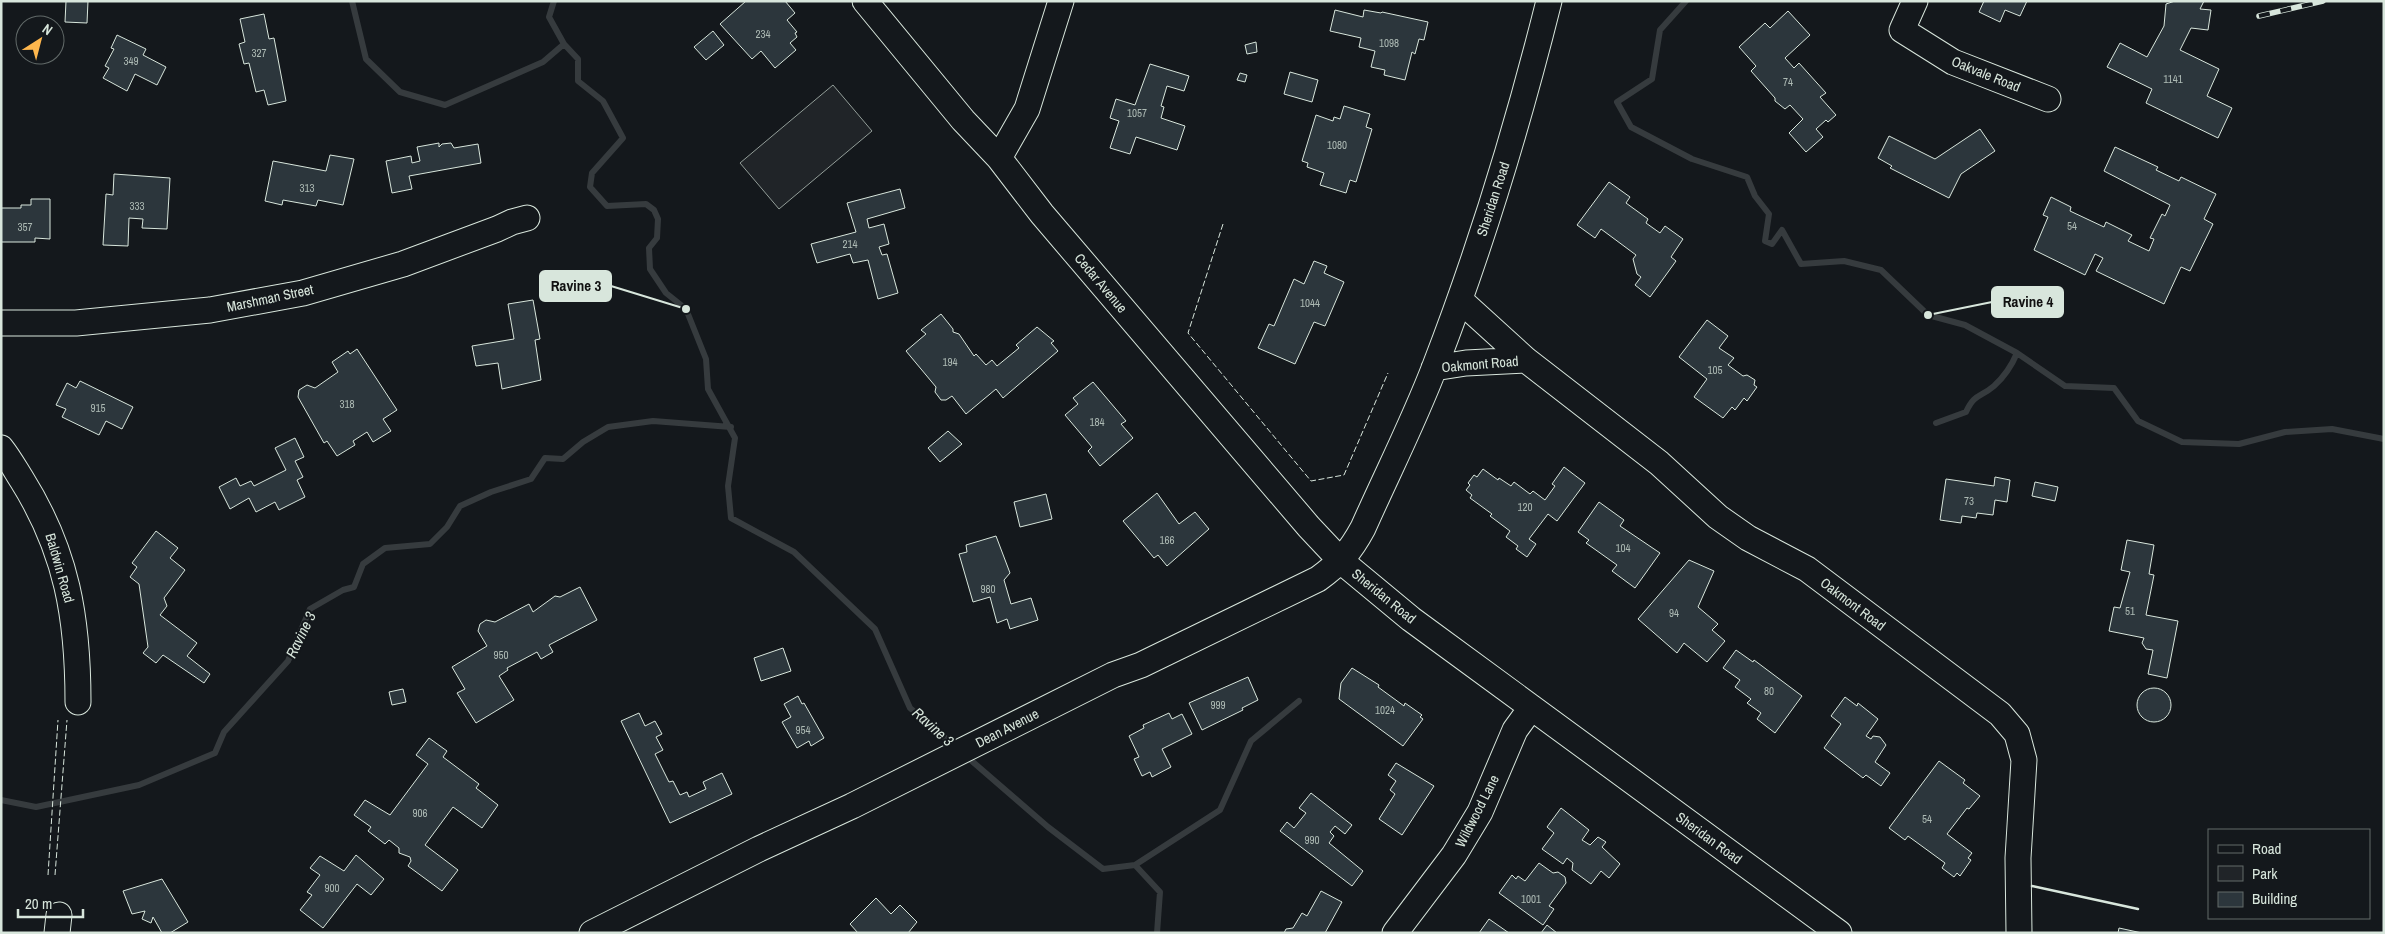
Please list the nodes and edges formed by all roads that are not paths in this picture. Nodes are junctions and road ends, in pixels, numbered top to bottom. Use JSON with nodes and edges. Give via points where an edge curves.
{"nodes":[{"id":1,"x":865,"y":1,"type":"edge"},
{"id":2,"x":1061,"y":1,"type":"edge"},
{"id":3,"x":1549,"y":1,"type":"edge"},
{"id":4,"x":1915,"y":1,"type":"edge"},
{"id":5,"x":2048,"y":99,"type":"dead end"},
{"id":6,"x":999,"y":158,"type":"junction"},
{"id":7,"x":527,"y":218,"type":"dead end"},
{"id":8,"x":1460,"y":300,"type":"junction"},
{"id":9,"x":1,"y":323,"type":"edge"},
{"id":10,"x":1526,"y":360,"type":"junction"},
{"id":11,"x":1434,"y":368,"type":"junction"},
{"id":12,"x":1,"y":448,"type":"edge"},
{"id":13,"x":1341,"y":562,"type":"junction"},
{"id":14,"x":78,"y":702,"type":"dead end"},
{"id":15,"x":1531,"y":708,"type":"junction"},
{"id":16,"x":592,"y":933,"type":"edge"},
{"id":17,"x":1395,"y":933,"type":"edge"},
{"id":18,"x":1838,"y":933,"type":"edge"},
{"id":19,"x":2019,"y":933,"type":"edge"}],
"edges":[{"from":1,"to":6,"type":"street","name":"Cedar Avenue"},
{"from":2,"to":6,"type":"street","via":[[1027,109]]},
{"from":3,"to":8,"type":"street","name":"Sheridan Road","via":[[1513,139]]},
{"from":4,"to":5,"type":"street","name":"Oakvale Road","via":[[1902,30],[1954,62]]},
{"from":6,"to":13,"type":"street","name":"Cedar Avenue","via":[[1042,214]]},
{"from":7,"to":9,"type":"street","name":"Marshman Street","via":[[404,264],[304,293],[196,312],[76,324]]},
{"from":8,"to":10,"type":"street","name":"Oakmont Road"},
{"from":8,"to":11,"type":"street","name":"Sheridan Road"},
{"from":10,"to":11,"type":"street","name":"Oakmont Road","via":[[1466,362]]},
{"from":10,"to":19,"type":"street","name":"Oakmont Road","via":[[1659,463],[1718,517],[1748,538],[1807,569],[2000,714],[2017,734],[2024,760],[2018,858]]},
{"from":11,"to":13,"type":"street","name":"Sheridan Road","via":[[1363,528]]},
{"from":12,"to":14,"type":"street","name":"Baldwin Road","via":[[39,508],[64,571],[78,652]]},
{"from":13,"to":15,"type":"street","name":"Sheridan Road","via":[[1411,619]]},
{"from":13,"to":16,"type":"street","name":"Dean Avenue","via":[[1318,579],[1141,665],[1113,675]]},
{"from":15,"to":17,"type":"street","name":"Wildwood Lane","via":[[1515,730],[1480,812],[1454,855]]},
{"from":15,"to":18,"type":"street","name":"Sheridan Road"}]}
